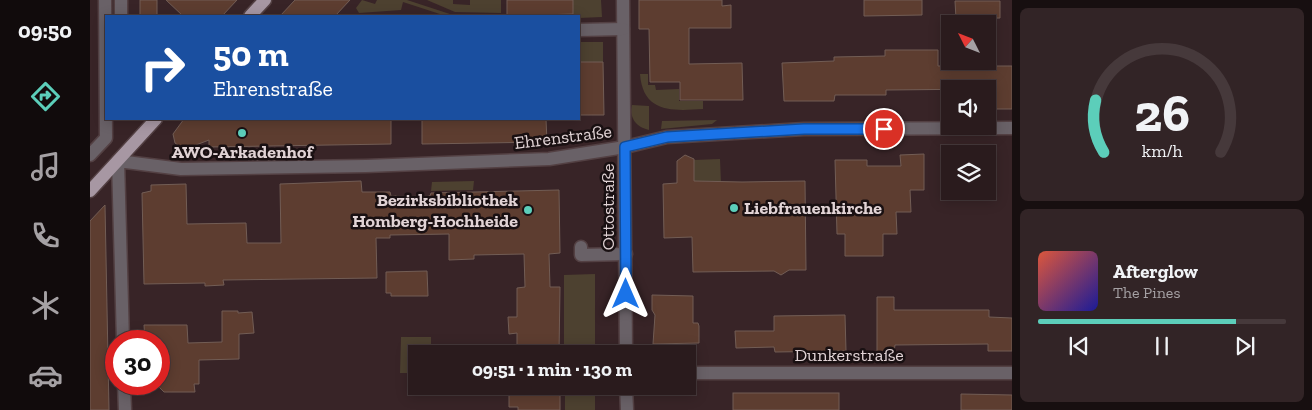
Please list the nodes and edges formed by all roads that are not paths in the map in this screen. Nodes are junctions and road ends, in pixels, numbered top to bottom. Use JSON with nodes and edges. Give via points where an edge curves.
{"nodes":[{"id":1,"x":105,"y":0,"type":"edge"},
{"id":2,"x":121,"y":0,"type":"edge"},
{"id":3,"x":265,"y":0,"type":"edge"},
{"id":4,"x":623,"y":0,"type":"edge"},
{"id":5,"x":105,"y":15,"type":"edge"},
{"id":6,"x":121,"y":15,"type":"edge"},
{"id":7,"x":251,"y":15,"type":"edge"},
{"id":8,"x":623,"y":29,"type":"junction"},
{"id":9,"x":580,"y":30,"type":"edge"},
{"id":10,"x":106,"y":120,"type":"edge"},
{"id":11,"x":154,"y":120,"type":"edge"},
{"id":12,"x":1012,"y":128,"type":"edge"},
{"id":13,"x":625,"y":147,"type":"junction"},
{"id":14,"x":90,"y":155,"type":"edge"},
{"id":15,"x":118,"y":161,"type":"junction"},
{"id":16,"x":90,"y":191,"type":"edge"},
{"id":17,"x":581,"y":248,"type":"dead end"},
{"id":18,"x":626,"y":254,"type":"junction"},
{"id":19,"x":123,"y":330,"type":"edge"},
{"id":20,"x":626,"y":345,"type":"edge"},
{"id":21,"x":696,"y":373,"type":"edge"},
{"id":22,"x":1012,"y":373,"type":"edge"},
{"id":23,"x":124,"y":395,"type":"edge"},
{"id":24,"x":626,"y":395,"type":"edge"},
{"id":25,"x":125,"y":410,"type":"edge"},
{"id":26,"x":627,"y":410,"type":"edge"}],
"edges":[{"from":1,"to":5,"type":"street"},
{"from":2,"to":6,"type":"street"},
{"from":3,"to":7,"type":"main road"},
{"from":4,"to":8,"type":"street","name":"Ottostraße"},
{"from":8,"to":9,"type":"street"},
{"from":8,"to":13,"type":"street","name":"Ottostraße"},
{"from":10,"to":14,"type":"street","via":[[106,138]]},
{"from":11,"to":15,"type":"main road"},
{"from":12,"to":13,"type":"street","name":"Ehrenstraße","via":[[804,129],[667,137]]},
{"from":13,"to":15,"type":"street","name":"Ehrenstraße","via":[[549,159],[366,166],[181,170]]},
{"from":13,"to":18,"type":"street","name":"Ottostraße"},
{"from":15,"to":16,"type":"main road"},
{"from":15,"to":19,"type":"street"},
{"from":17,"to":18,"type":"street","via":[[582,255]]},
{"from":18,"to":20,"type":"street","name":"Ottostraße"},
{"from":21,"to":22,"type":"street","name":"Dunkerstraße"},
{"from":23,"to":25,"type":"street"},
{"from":24,"to":26,"type":"street"}]}
